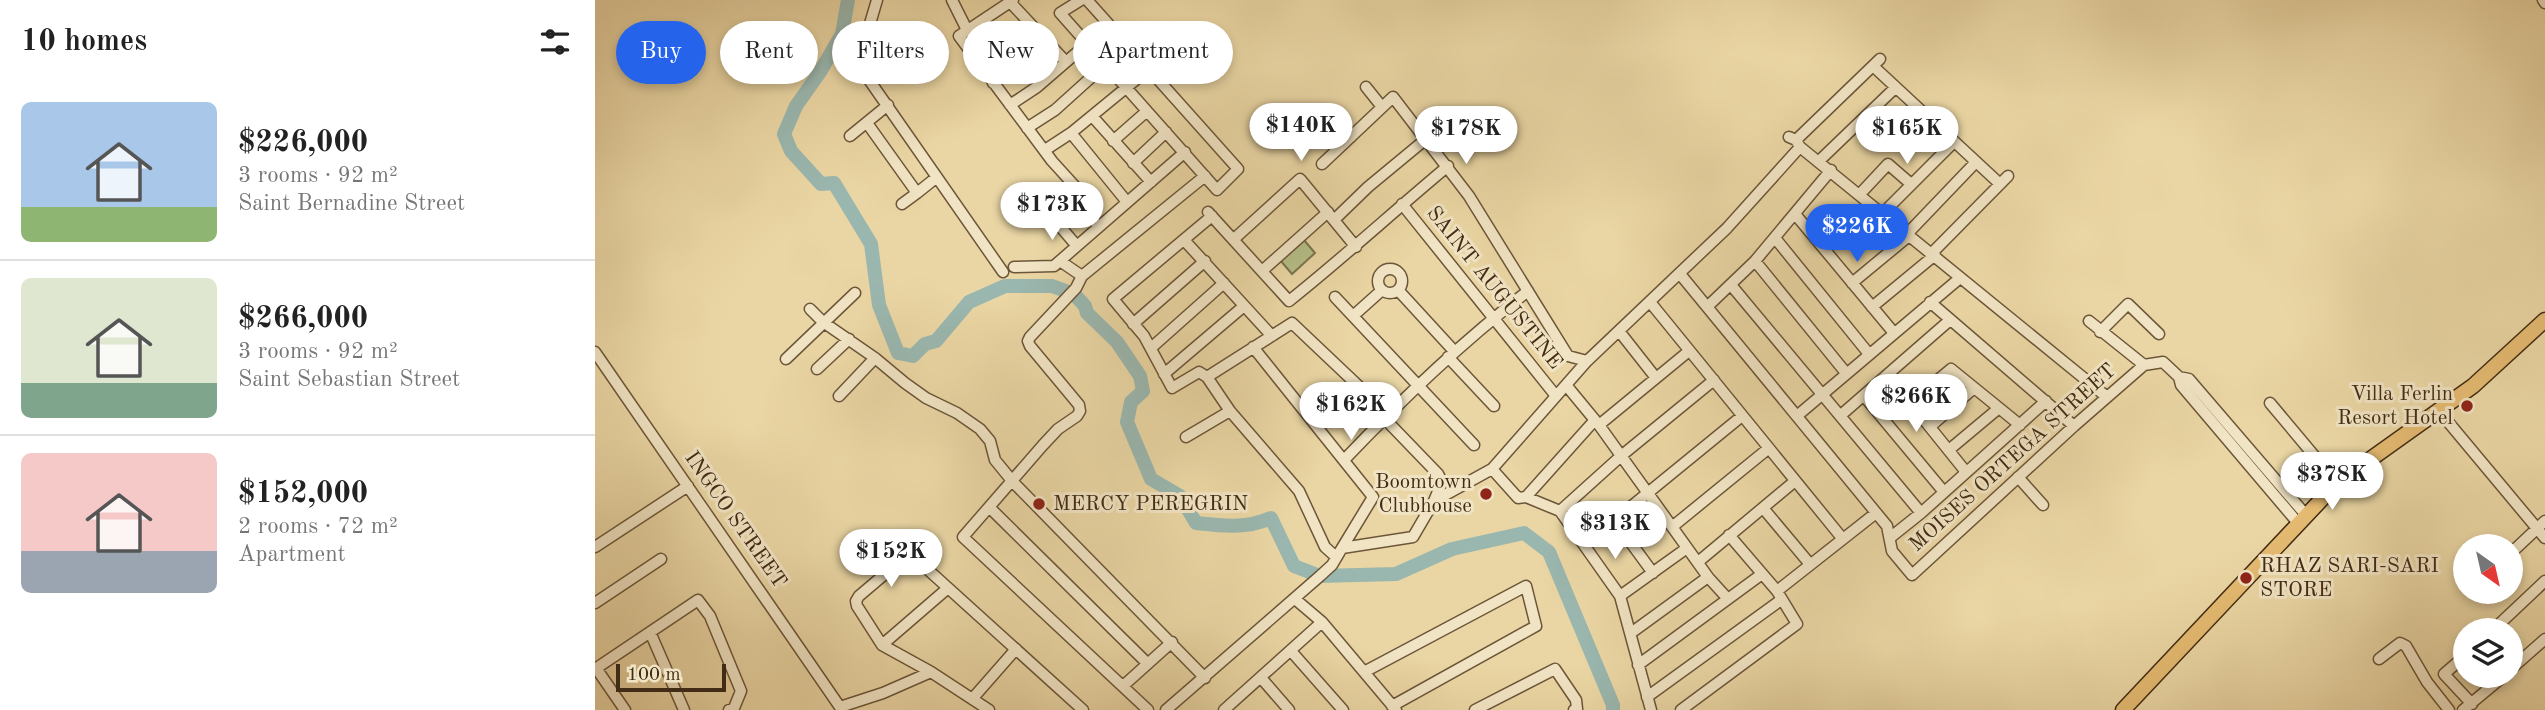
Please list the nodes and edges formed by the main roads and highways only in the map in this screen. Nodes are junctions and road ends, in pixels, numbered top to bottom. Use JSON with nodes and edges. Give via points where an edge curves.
{"nodes":[{"id":1,"x":2545,"y":320,"type":"edge"},
{"id":2,"x":2123,"y":710,"type":"edge"}],
"edges":[{"from":1,"to":2,"type":"main road","via":[[2473,386],[2337,483]]}]}
